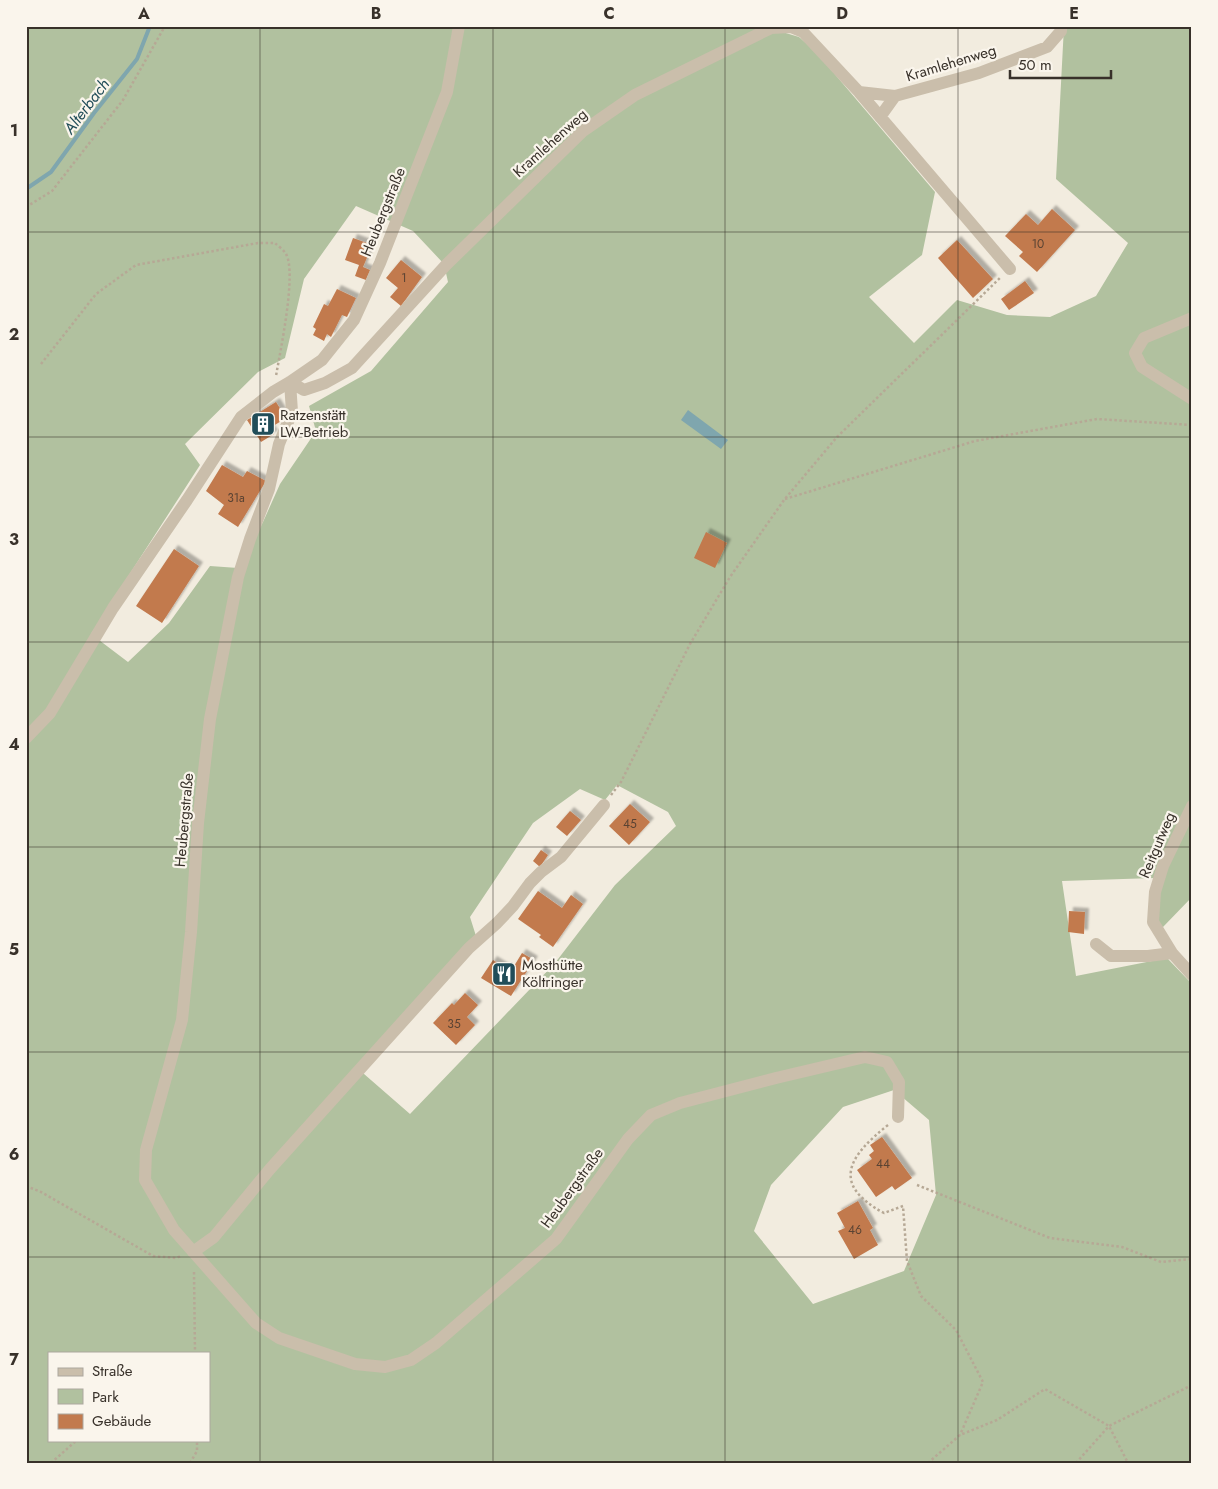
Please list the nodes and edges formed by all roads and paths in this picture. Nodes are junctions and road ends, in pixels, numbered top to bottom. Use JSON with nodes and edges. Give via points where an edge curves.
{"nodes":[{"id":1,"x":165,"y":26,"type":"edge"},
{"id":2,"x":459,"y":26,"type":"edge"},
{"id":3,"x":1061,"y":26,"type":"edge"},
{"id":4,"x":774,"y":27,"type":"edge"},
{"id":5,"x":859,"y":92,"type":"junction"},
{"id":6,"x":895,"y":96,"type":"junction"},
{"id":7,"x":880,"y":117,"type":"junction"},
{"id":8,"x":26,"y":207,"type":"edge"},
{"id":9,"x":1010,"y":269,"type":"joint"},
{"id":10,"x":1192,"y":318,"type":"edge"},
{"id":11,"x":41,"y":364,"type":"dead end"},
{"id":12,"x":290,"y":382,"type":"junction"},
{"id":13,"x":273,"y":392,"type":"junction"},
{"id":14,"x":1192,"y":400,"type":"edge"},
{"id":15,"x":1192,"y":425,"type":"edge"},
{"id":16,"x":784,"y":500,"type":"junction"},
{"id":17,"x":26,"y":738,"type":"edge"},
{"id":18,"x":604,"y":806,"type":"joint"},
{"id":19,"x":1192,"y":806,"type":"edge"},
{"id":20,"x":1096,"y":944,"type":"dead end"},
{"id":21,"x":1172,"y":953,"type":"junction"},
{"id":22,"x":1192,"y":975,"type":"edge"},
{"id":23,"x":898,"y":1117,"type":"joint"},
{"id":24,"x":917,"y":1185,"type":"dead end"},
{"id":25,"x":26,"y":1186,"type":"edge"},
{"id":26,"x":194,"y":1252,"type":"junction"},
{"id":27,"x":1192,"y":1259,"type":"edge"},
{"id":28,"x":195,"y":1352,"type":"edge"},
{"id":29,"x":1192,"y":1386,"type":"edge"},
{"id":30,"x":1109,"y":1426,"type":"junction"},
{"id":31,"x":960,"y":1435,"type":"junction"},
{"id":32,"x":75,"y":1442,"type":"edge"},
{"id":33,"x":197,"y":1442,"type":"edge"},
{"id":34,"x":51,"y":1463,"type":"edge"},
{"id":35,"x":190,"y":1463,"type":"edge"},
{"id":36,"x":928,"y":1463,"type":"edge"},
{"id":37,"x":1076,"y":1463,"type":"edge"},
{"id":38,"x":1128,"y":1463,"type":"edge"}],
"edges":[{"from":1,"to":8,"type":"path","via":[[117,108],[52,191]]},
{"from":2,"to":12,"type":"street","name":"Heubergstraße","via":[[447,92],[394,229],[354,320],[322,360]]},
{"from":3,"to":6,"type":"street","name":"Kramlehenweg","via":[[1061,31],[1047,47],[979,73]]},
{"from":4,"to":5,"type":"street","name":"Kramlehenweg","via":[[790,27],[803,32]]},
{"from":4,"to":12,"type":"street","name":"Kramlehenweg","via":[[635,95],[583,131],[446,265],[352,368],[304,390]]},
{"from":5,"to":6,"type":"street","name":"Kramlehenweg"},
{"from":5,"to":7,"type":"street"},
{"from":6,"to":7,"type":"street","name":"Kramlehenweg"},
{"from":7,"to":9,"type":"street"},
{"from":9,"to":16,"type":"path","via":[[837,437]]},
{"from":10,"to":14,"type":"street","via":[[1144,338],[1135,352],[1142,367]]},
{"from":11,"to":13,"type":"path","via":[[96,294],[136,265],[258,243],[275,243],[286,253],[290,268],[287,315]]},
{"from":12,"to":13,"type":"street","name":"Heubergstraße"},
{"from":12,"to":26,"type":"street","name":"Heubergstraße","via":[[292,412],[238,577],[210,719],[182,1020],[146,1150],[145,1180],[174,1230]]},
{"from":13,"to":17,"type":"street","name":"Heubergstraße","via":[[241,417],[113,608],[50,713]]},
{"from":15,"to":16,"type":"path","via":[[1097,419],[975,441]]},
{"from":16,"to":18,"type":"path","via":[[730,577],[690,644],[621,782]]},
{"from":18,"to":26,"type":"street","via":[[561,857],[541,872],[507,912],[469,948],[270,1169],[214,1237]]},
{"from":19,"to":21,"type":"street","name":"Reitgutweg","via":[[1154,892],[1152,922]]},
{"from":20,"to":21,"type":"street","via":[[1111,956]]},
{"from":21,"to":22,"type":"street","name":"Reitgutweg"},
{"from":23,"to":26,"type":"street","name":"Heubergstraße","via":[[899,1082],[887,1062],[865,1057],[690,1101],[651,1116],[628,1139],[556,1239],[436,1343],[411,1360],[385,1367],[356,1364],[279,1338],[256,1323]]},
{"from":23,"to":31,"type":"path","via":[[864,1146],[851,1168],[852,1186],[868,1204],[884,1213],[903,1206],[907,1262],[921,1296],[956,1330],[983,1382]]},
{"from":24,"to":27,"type":"path","via":[[1050,1238],[1122,1247],[1161,1262]]},
{"from":25,"to":26,"type":"path","via":[[154,1256],[176,1258]]},
{"from":26,"to":28,"type":"path"},
{"from":29,"to":30,"type":"path"},
{"from":30,"to":31,"type":"path","via":[[1045,1389],[997,1420]]},
{"from":30,"to":37,"type":"path"},
{"from":30,"to":38,"type":"path"},
{"from":31,"to":36,"type":"path"},
{"from":32,"to":34,"type":"path"},
{"from":33,"to":35,"type":"path","via":[[197,1451]]}]}
